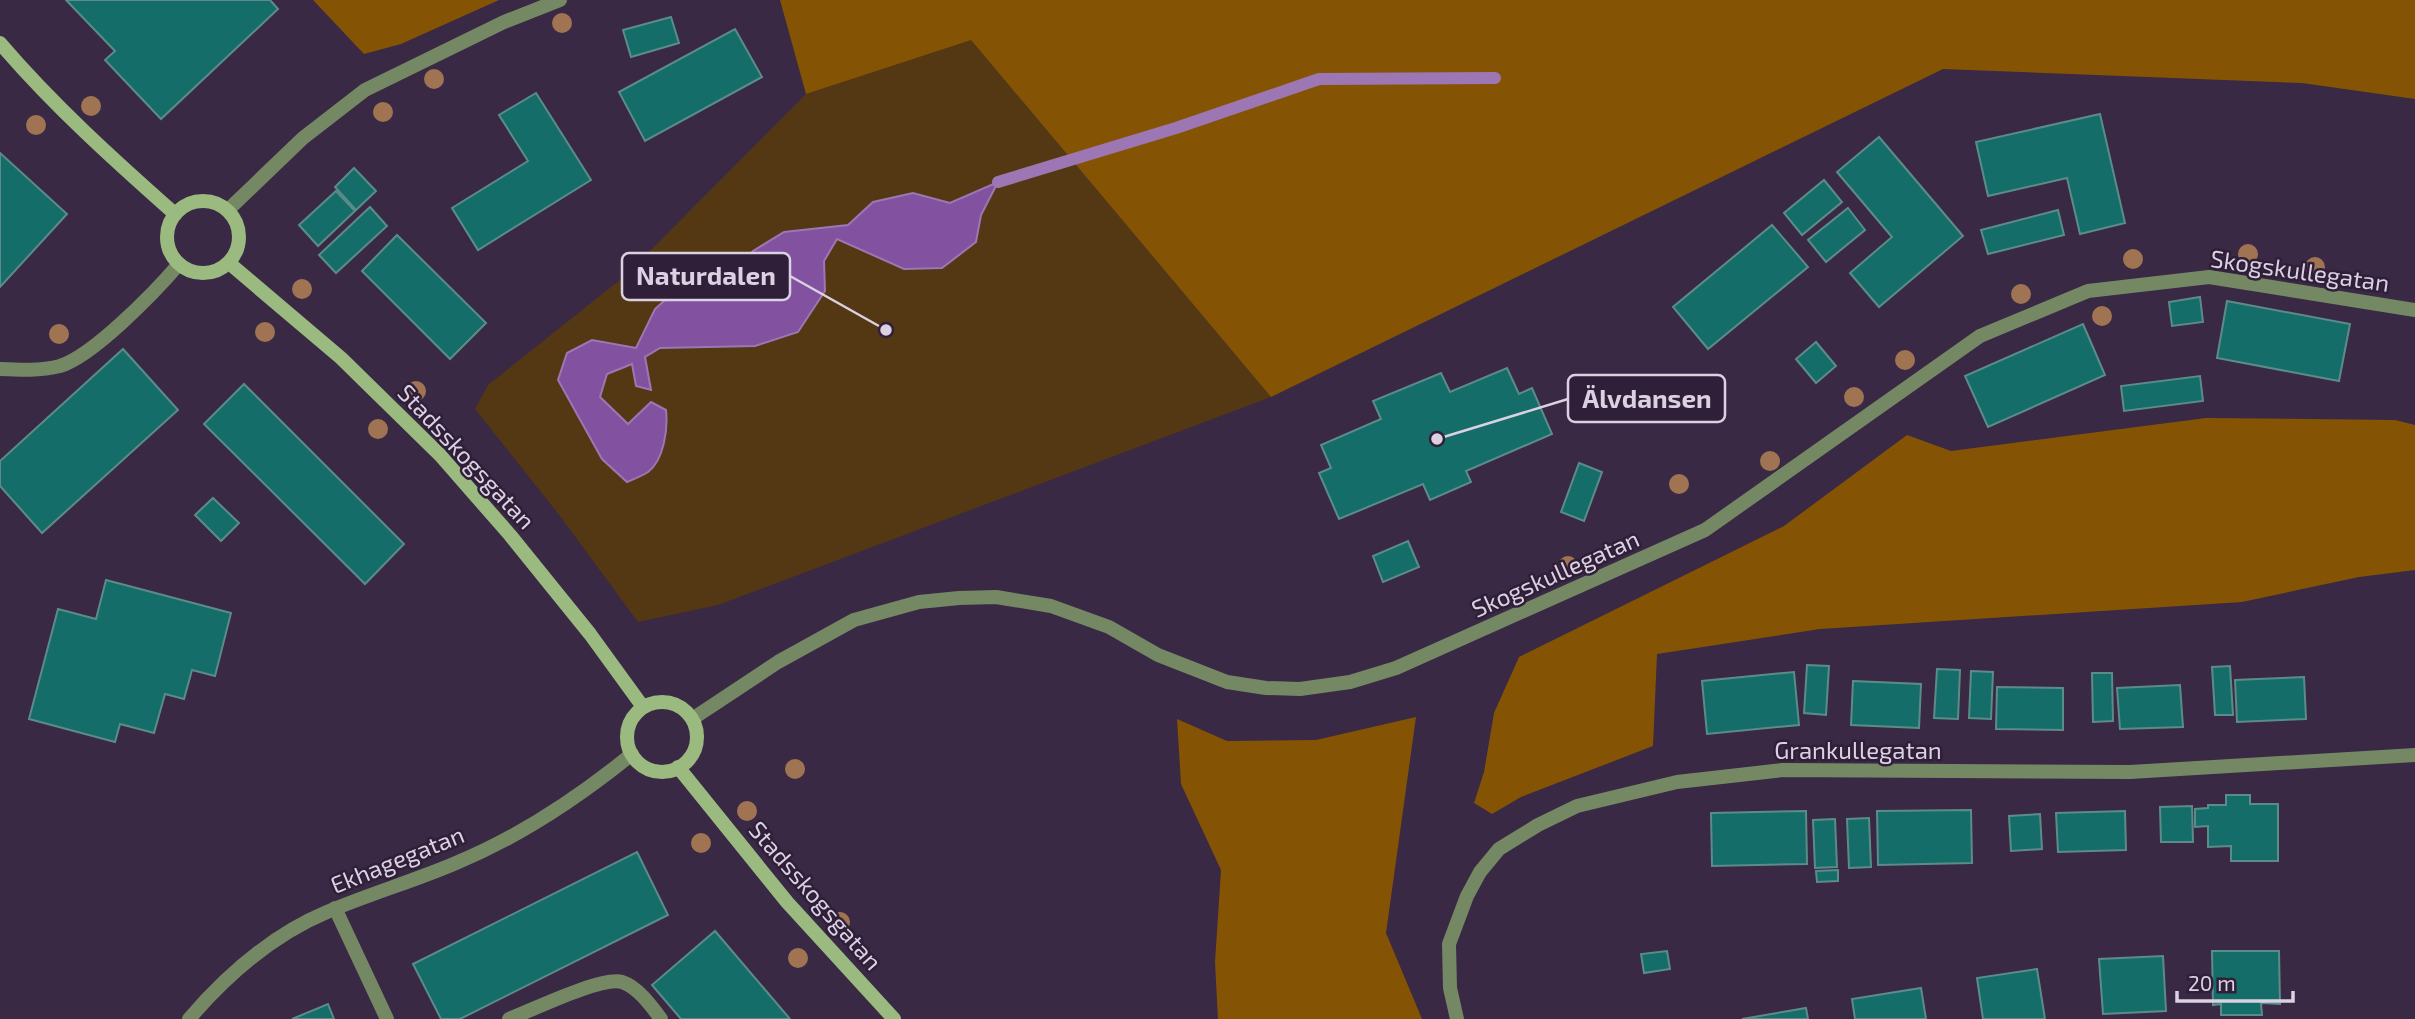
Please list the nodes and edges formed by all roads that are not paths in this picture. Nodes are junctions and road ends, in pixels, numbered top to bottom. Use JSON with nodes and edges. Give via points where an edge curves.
{"nodes":[{"id":1,"x":560,"y":0,"type":"edge"},
{"id":2,"x":0,"y":43,"type":"edge"},
{"id":3,"x":228,"y":211,"type":"junction"},
{"id":4,"x":175,"y":214,"type":"junction"},
{"id":5,"x":229,"y":263,"type":"junction"},
{"id":6,"x":179,"y":264,"type":"junction"},
{"id":7,"x":2415,"y":310,"type":"edge"},
{"id":8,"x":0,"y":369,"type":"edge"},
{"id":9,"x":643,"y":707,"type":"junction"},
{"id":10,"x":692,"y":719,"type":"junction"},
{"id":11,"x":632,"y":754,"type":"junction"},
{"id":12,"x":2415,"y":755,"type":"edge"},
{"id":13,"x":678,"y":767,"type":"junction"},
{"id":14,"x":335,"y":908,"type":"junction"},
{"id":15,"x":190,"y":1019,"type":"edge"},
{"id":16,"x":387,"y":1019,"type":"edge"},
{"id":17,"x":509,"y":1019,"type":"edge"},
{"id":18,"x":662,"y":1019,"type":"edge"},
{"id":19,"x":894,"y":1019,"type":"edge"},
{"id":20,"x":1457,"y":1019,"type":"edge"}],
"edges":[{"from":1,"to":3,"type":"street","via":[[365,90],[303,138]]},
{"from":2,"to":4,"type":"street","via":[[78,125]]},
{"from":3,"to":4,"type":"street","via":[[202,201],[189,203]]},
{"from":3,"to":5,"type":"street","via":[[240,236]]},
{"from":4,"to":6,"type":"street","via":[[167,237]]},
{"from":5,"to":6,"type":"street","via":[[204,273]]},
{"from":5,"to":9,"type":"street","name":"Stadsskogsgatan","via":[[341,358],[440,455],[510,534]]},
{"from":6,"to":8,"type":"street","via":[[159,288],[89,350],[62,365],[33,371]]},
{"from":7,"to":10,"type":"street","name":"Skogskullegatan","via":[[2209,277],[2088,291],[1980,336],[1705,530],[1396,668],[1350,682],[1300,689],[1227,682],[1158,654],[1109,627],[1051,606],[996,597],[960,598],[854,620],[778,662]]},
{"from":9,"to":10,"type":"street","via":[[654,702],[673,703]]},
{"from":9,"to":11,"type":"street","via":[[628,727]]},
{"from":10,"to":13,"type":"street","via":[[694,750]]},
{"from":11,"to":13,"type":"street","via":[[654,771]]},
{"from":11,"to":14,"type":"street","name":"Ekhagegatan","via":[[528,827],[458,863]]},
{"from":12,"to":20,"type":"street","name":"Grankullegatan","via":[[2130,772],[1783,770],[1676,782],[1577,806],[1499,849],[1466,896],[1448,944]]},
{"from":13,"to":19,"type":"street","name":"Stadsskogsgatan","via":[[786,902]]},
{"from":14,"to":15,"type":"street","name":"Ekhagegatan","via":[[273,941]]},
{"from":14,"to":16,"type":"street"},
{"from":17,"to":18,"type":"street","via":[[603,982],[623,982],[645,998]]}]}
